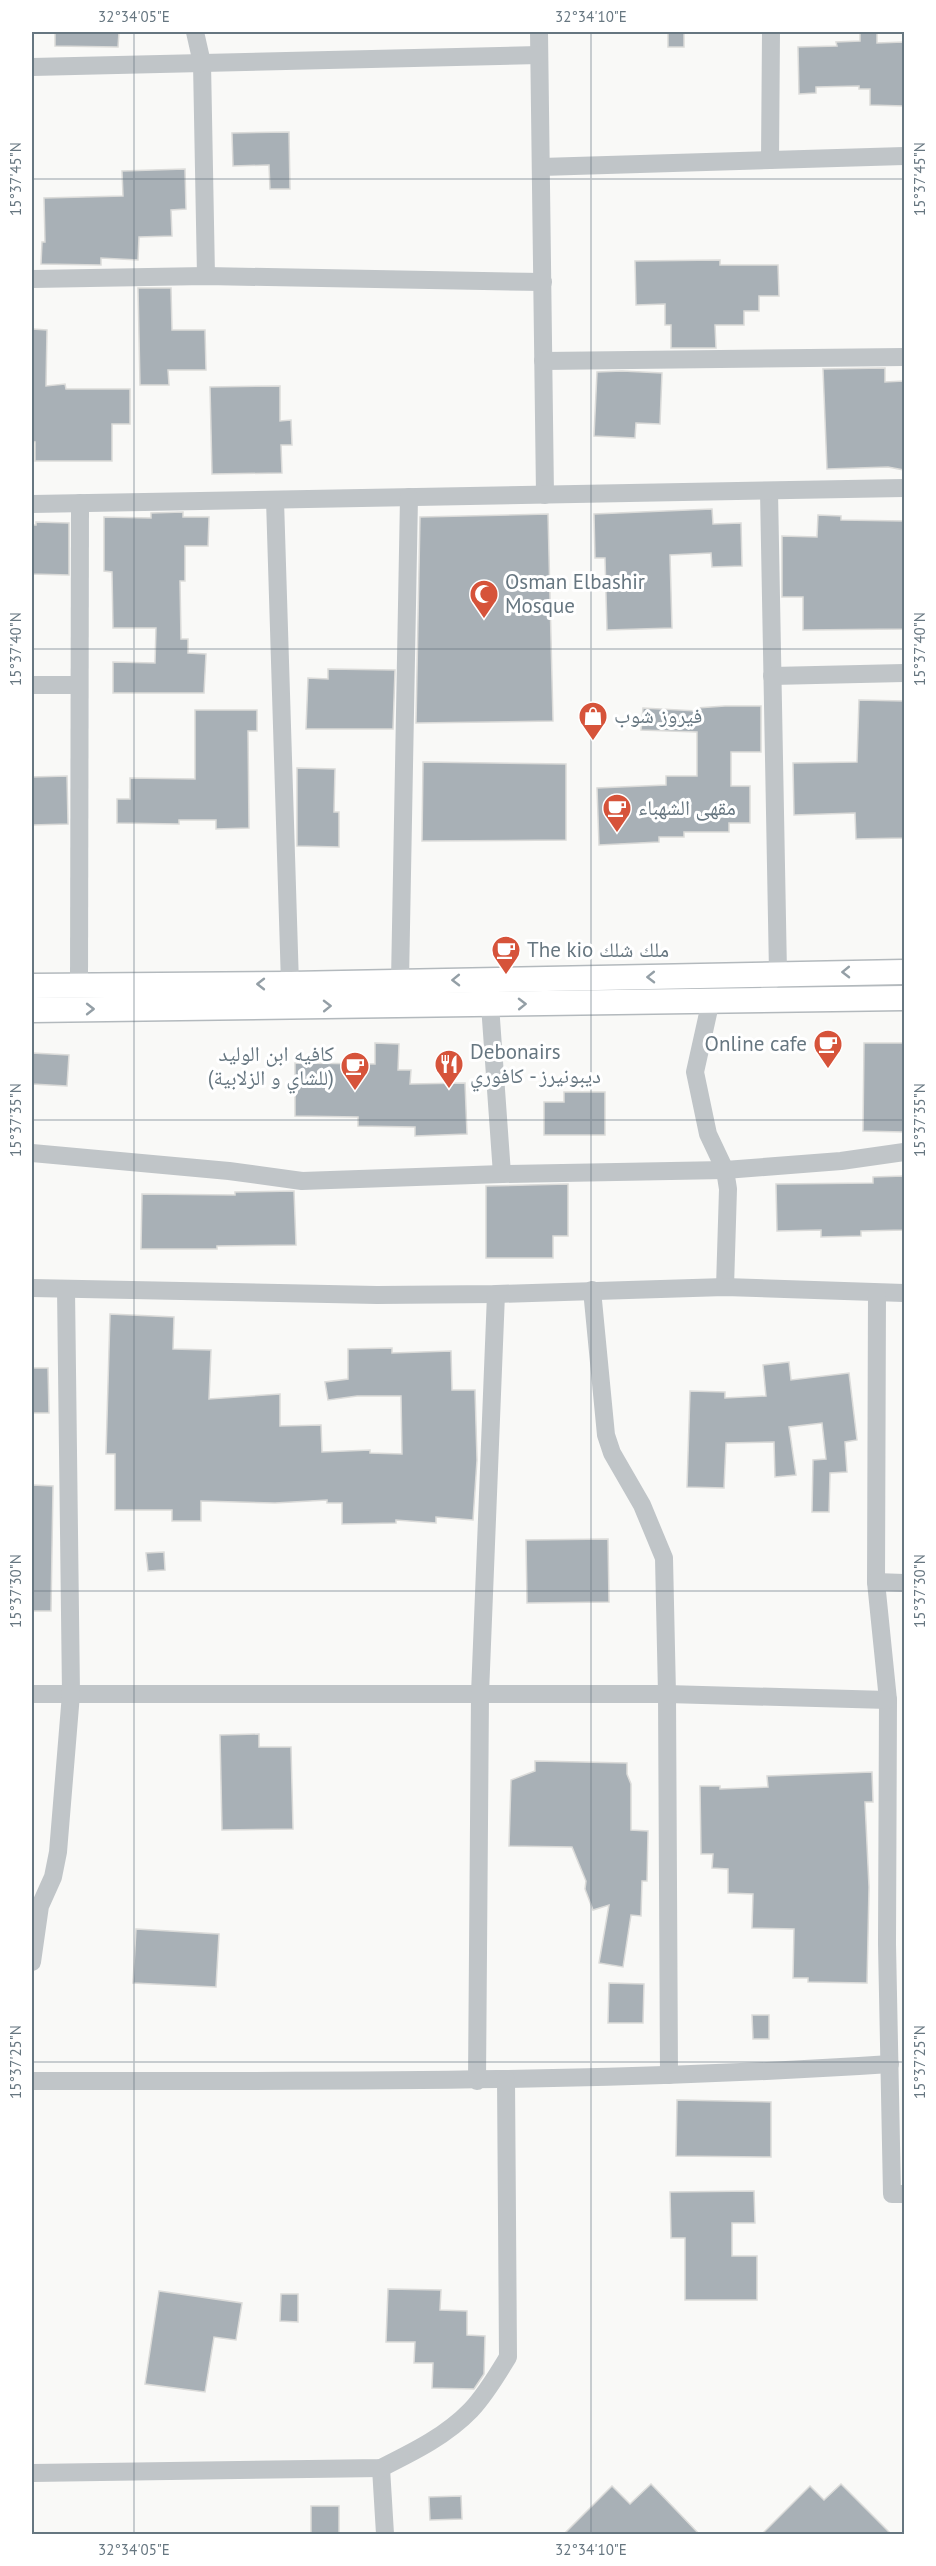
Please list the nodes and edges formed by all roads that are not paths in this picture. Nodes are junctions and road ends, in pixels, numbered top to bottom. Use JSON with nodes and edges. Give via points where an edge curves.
{"nodes":[{"id":1,"x":195,"y":32,"type":"edge"},
{"id":2,"x":538,"y":32,"type":"edge"},
{"id":3,"x":771,"y":32,"type":"edge"},
{"id":4,"x":539,"y":55,"type":"junction"},
{"id":5,"x":202,"y":63,"type":"junction"},
{"id":6,"x":32,"y":67,"type":"edge"},
{"id":7,"x":904,"y":156,"type":"edge"},
{"id":8,"x":770,"y":160,"type":"junction"},
{"id":9,"x":541,"y":167,"type":"junction"},
{"id":10,"x":206,"y":276,"type":"junction"},
{"id":11,"x":32,"y":279,"type":"edge"},
{"id":12,"x":543,"y":282,"type":"junction"},
{"id":13,"x":904,"y":357,"type":"edge"},
{"id":14,"x":543,"y":360,"type":"junction"},
{"id":15,"x":904,"y":488,"type":"edge"},
{"id":16,"x":769,"y":491,"type":"junction"},
{"id":17,"x":545,"y":495,"type":"junction"},
{"id":18,"x":409,"y":497,"type":"junction"},
{"id":19,"x":275,"y":500,"type":"junction"},
{"id":20,"x":80,"y":503,"type":"junction"},
{"id":21,"x":32,"y":504,"type":"edge"},
{"id":22,"x":904,"y":673,"type":"edge"},
{"id":23,"x":772,"y":676,"type":"junction"},
{"id":24,"x":32,"y":685,"type":"edge"},
{"id":25,"x":79,"y":685,"type":"junction"},
{"id":26,"x":904,"y":972,"type":"edge"},
{"id":27,"x":778,"y":974,"type":"junction"},
{"id":28,"x":400,"y":981,"type":"junction"},
{"id":29,"x":290,"y":984,"type":"junction"},
{"id":30,"x":79,"y":985,"type":"junction"},
{"id":31,"x":32,"y":986,"type":"edge"},
{"id":32,"x":904,"y":998,"type":"edge"},
{"id":33,"x":711,"y":1000,"type":"junction"},
{"id":34,"x":753,"y":1000,"type":"junction"},
{"id":35,"x":490,"y":1005,"type":"junction"},
{"id":36,"x":373,"y":1006,"type":"junction"},
{"id":37,"x":32,"y":1010,"type":"edge"},
{"id":38,"x":904,"y":1152,"type":"edge"},
{"id":39,"x":32,"y":1153,"type":"edge"},
{"id":40,"x":725,"y":1170,"type":"junction"},
{"id":41,"x":502,"y":1174,"type":"junction"},
{"id":42,"x":726,"y":1287,"type":"junction"},
{"id":43,"x":32,"y":1288,"type":"edge"},
{"id":44,"x":66,"y":1289,"type":"junction"},
{"id":45,"x":592,"y":1290,"type":"junction"},
{"id":46,"x":877,"y":1293,"type":"junction"},
{"id":47,"x":904,"y":1293,"type":"edge"},
{"id":48,"x":496,"y":1294,"type":"junction"},
{"id":49,"x":876,"y":1582,"type":"junction"},
{"id":50,"x":904,"y":1583,"type":"edge"},
{"id":51,"x":32,"y":1694,"type":"edge"},
{"id":52,"x":71,"y":1695,"type":"junction"},
{"id":53,"x":480,"y":1695,"type":"junction"},
{"id":54,"x":667,"y":1695,"type":"junction"},
{"id":55,"x":888,"y":1700,"type":"junction"},
{"id":56,"x":896,"y":1943,"type":"edge"},
{"id":57,"x":32,"y":1962,"type":"edge"},
{"id":58,"x":890,"y":2064,"type":"junction"},
{"id":59,"x":669,"y":2075,"type":"junction"},
{"id":60,"x":506,"y":2079,"type":"junction"},
{"id":61,"x":32,"y":2081,"type":"edge"},
{"id":62,"x":477,"y":2081,"type":"junction"},
{"id":63,"x":904,"y":2194,"type":"edge"},
{"id":64,"x":381,"y":2468,"type":"junction"},
{"id":65,"x":32,"y":2473,"type":"edge"},
{"id":66,"x":385,"y":2535,"type":"edge"}],
"edges":[{"from":1,"to":5,"type":"street"},
{"from":2,"to":4,"type":"street"},
{"from":3,"to":8,"type":"street"},
{"from":4,"to":5,"type":"street"},
{"from":4,"to":9,"type":"street"},
{"from":5,"to":6,"type":"street"},
{"from":5,"to":10,"type":"street"},
{"from":7,"to":8,"type":"street"},
{"from":8,"to":9,"type":"street"},
{"from":9,"to":12,"type":"street"},
{"from":10,"to":11,"type":"street"},
{"from":10,"to":12,"type":"street"},
{"from":12,"to":14,"type":"street"},
{"from":13,"to":14,"type":"street"},
{"from":14,"to":17,"type":"street"},
{"from":15,"to":16,"type":"street"},
{"from":16,"to":17,"type":"street"},
{"from":16,"to":23,"type":"street"},
{"from":17,"to":18,"type":"street"},
{"from":18,"to":19,"type":"street"},
{"from":18,"to":28,"type":"street"},
{"from":19,"to":20,"type":"street"},
{"from":19,"to":29,"type":"street"},
{"from":20,"to":21,"type":"street"},
{"from":20,"to":25,"type":"street"},
{"from":22,"to":23,"type":"street"},
{"from":23,"to":27,"type":"street"},
{"from":24,"to":25,"type":"street"},
{"from":25,"to":30,"type":"street"},
{"from":26,"to":27,"type":"street","one_way":true},
{"from":27,"to":28,"type":"street","one_way":true},
{"from":27,"to":34,"type":"street"},
{"from":28,"to":29,"type":"street"},
{"from":28,"to":36,"type":"street"},
{"from":29,"to":30,"type":"street","one_way":true},
{"from":30,"to":31,"type":"street"},
{"from":32,"to":34,"type":"street"},
{"from":33,"to":34,"type":"street"},
{"from":35,"to":33,"type":"street","one_way":true},
{"from":33,"to":40,"type":"street","via":[[695,1072],[708,1134]]},
{"from":35,"to":36,"type":"street"},
{"from":35,"to":41,"type":"street"},
{"from":37,"to":36,"type":"street","one_way":true},
{"from":38,"to":40,"type":"street"},
{"from":39,"to":41,"type":"street","via":[[302,1181]]},
{"from":40,"to":41,"type":"street"},
{"from":40,"to":42,"type":"street"},
{"from":42,"to":45,"type":"street"},
{"from":42,"to":46,"type":"street"},
{"from":43,"to":44,"type":"street"},
{"from":44,"to":48,"type":"street"},
{"from":44,"to":52,"type":"street"},
{"from":45,"to":48,"type":"street"},
{"from":45,"to":54,"type":"street","via":[[606,1436],[664,1558]]},
{"from":46,"to":47,"type":"street"},
{"from":46,"to":49,"type":"street"},
{"from":48,"to":53,"type":"street"},
{"from":49,"to":50,"type":"street"},
{"from":49,"to":55,"type":"street"},
{"from":51,"to":52,"type":"street"},
{"from":52,"to":53,"type":"street"},
{"from":52,"to":57,"type":"street","via":[[58,1852],[53,1877],[40,1906]]},
{"from":53,"to":54,"type":"street"},
{"from":53,"to":62,"type":"street"},
{"from":54,"to":55,"type":"street"},
{"from":54,"to":59,"type":"street"},
{"from":55,"to":56,"type":"street"},
{"from":56,"to":58,"type":"street"},
{"from":58,"to":59,"type":"street"},
{"from":58,"to":63,"type":"street","via":[[892,2193]]},
{"from":59,"to":60,"type":"street"},
{"from":60,"to":62,"type":"street"},
{"from":60,"to":64,"type":"street","via":[[508,2356],[471,2410],[419,2449]]},
{"from":61,"to":62,"type":"street"},
{"from":64,"to":65,"type":"street"},
{"from":64,"to":66,"type":"street"}]}
